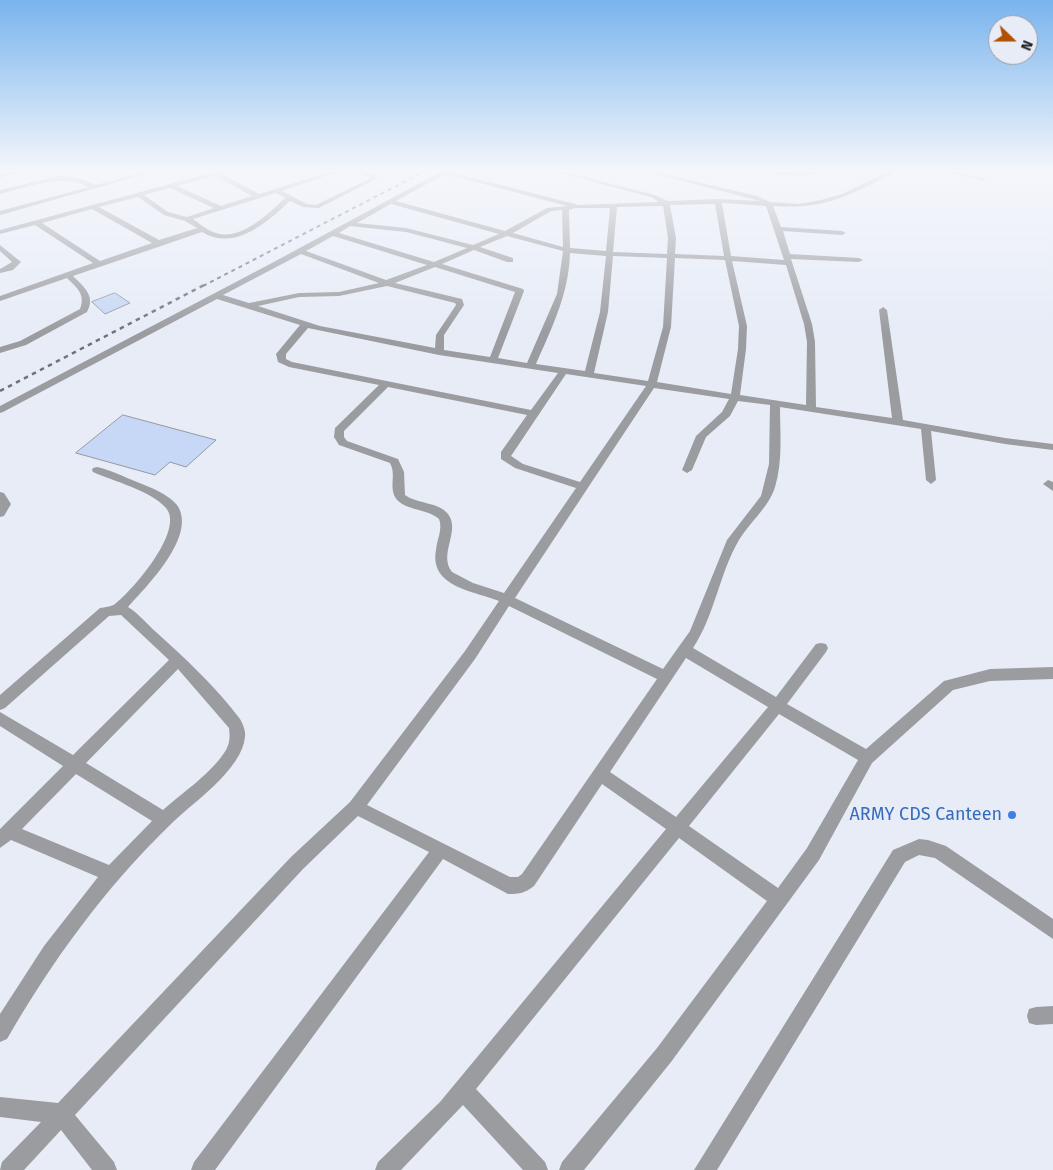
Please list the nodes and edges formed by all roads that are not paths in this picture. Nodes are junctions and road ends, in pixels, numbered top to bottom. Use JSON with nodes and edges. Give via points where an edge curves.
{"nodes":[{"id":1,"x":27,"y":225,"type":"edge"},
{"id":2,"x":40,"y":225,"type":"edge"},
{"id":3,"x":125,"y":225,"type":"edge"},
{"id":4,"x":197,"y":225,"type":"edge"},
{"id":5,"x":260,"y":225,"type":"edge"},
{"id":6,"x":347,"y":225,"type":"edge"},
{"id":7,"x":354,"y":225,"type":"edge"},
{"id":8,"x":475,"y":225,"type":"edge"},
{"id":9,"x":521,"y":225,"type":"edge"},
{"id":10,"x":565,"y":225,"type":"edge"},
{"id":11,"x":612,"y":225,"type":"edge"},
{"id":12,"x":670,"y":225,"type":"edge"},
{"id":13,"x":722,"y":225,"type":"edge"},
{"id":14,"x":776,"y":225,"type":"edge"},
{"id":15,"x":203,"y":229,"type":"junction"},
{"id":16,"x":777,"y":229,"type":"junction"},
{"id":17,"x":0,"y":232,"type":"edge"},
{"id":18,"x":332,"y":233,"type":"junction"},
{"id":19,"x":506,"y":233,"type":"junction"},
{"id":20,"x":842,"y":233,"type":"dead end"},
{"id":21,"x":158,"y":243,"type":"junction"},
{"id":22,"x":0,"y":247,"type":"edge"},
{"id":23,"x":472,"y":247,"type":"junction"},
{"id":24,"x":566,"y":250,"type":"junction"},
{"id":25,"x":300,"y":251,"type":"junction"},
{"id":26,"x":609,"y":254,"type":"junction"},
{"id":27,"x":671,"y":255,"type":"junction"},
{"id":28,"x":728,"y":258,"type":"junction"},
{"id":29,"x":510,"y":260,"type":"dead end"},
{"id":30,"x":787,"y":260,"type":"junction"},
{"id":31,"x":859,"y":260,"type":"dead end"},
{"id":32,"x":99,"y":264,"type":"junction"},
{"id":33,"x":436,"y":264,"type":"junction"},
{"id":34,"x":0,"y":271,"type":"edge"},
{"id":35,"x":68,"y":275,"type":"junction"},
{"id":36,"x":386,"y":283,"type":"junction"},
{"id":37,"x":217,"y":296,"type":"junction"},
{"id":38,"x":0,"y":299,"type":"edge"},
{"id":39,"x":249,"y":306,"type":"junction"},
{"id":40,"x":883,"y":310,"type":"dead end"},
{"id":41,"x":306,"y":324,"type":"junction"},
{"id":42,"x":0,"y":350,"type":"edge"},
{"id":43,"x":439,"y":352,"type":"junction"},
{"id":44,"x":494,"y":360,"type":"junction"},
{"id":45,"x":530,"y":366,"type":"junction"},
{"id":46,"x":564,"y":371,"type":"junction"},
{"id":47,"x":589,"y":375,"type":"junction"},
{"id":48,"x":385,"y":384,"type":"junction"},
{"id":49,"x":652,"y":384,"type":"junction"},
{"id":50,"x":735,"y":397,"type":"junction"},
{"id":51,"x":775,"y":403,"type":"junction"},
{"id":52,"x":811,"y":408,"type":"junction"},
{"id":53,"x":0,"y":410,"type":"edge"},
{"id":54,"x":535,"y":414,"type":"junction"},
{"id":55,"x":898,"y":422,"type":"junction"},
{"id":56,"x":926,"y":427,"type":"junction"},
{"id":57,"x":1053,"y":447,"type":"edge"},
{"id":58,"x":97,"y":470,"type":"dead end"},
{"id":59,"x":687,"y":470,"type":"dead end"},
{"id":60,"x":932,"y":480,"type":"dead end"},
{"id":61,"x":582,"y":486,"type":"junction"},
{"id":62,"x":0,"y":496,"type":"edge"},
{"id":63,"x":0,"y":513,"type":"edge"},
{"id":64,"x":507,"y":599,"type":"junction"},
{"id":65,"x":118,"y":609,"type":"junction"},
{"id":66,"x":821,"y":648,"type":"dead end"},
{"id":67,"x":684,"y":650,"type":"junction"},
{"id":68,"x":178,"y":660,"type":"junction"},
{"id":69,"x":1052,"y":671,"type":"edge"},
{"id":70,"x":666,"y":677,"type":"junction"},
{"id":71,"x":0,"y":704,"type":"edge"},
{"id":72,"x":777,"y":706,"type":"junction"},
{"id":73,"x":0,"y":718,"type":"edge"},
{"id":74,"x":866,"y":758,"type":"junction"},
{"id":75,"x":76,"y":764,"type":"junction"},
{"id":76,"x":601,"y":774,"type":"junction"},
{"id":77,"x":356,"y":807,"type":"junction"},
{"id":78,"x":164,"y":820,"type":"junction"},
{"id":79,"x":678,"y":828,"type":"junction"},
{"id":80,"x":5,"y":836,"type":"edge"},
{"id":81,"x":441,"y":849,"type":"junction"},
{"id":82,"x":111,"y":874,"type":"junction"},
{"id":83,"x":779,"y":899,"type":"junction"},
{"id":84,"x":1053,"y":930,"type":"edge"},
{"id":85,"x":0,"y":1032,"type":"edge"},
{"id":86,"x":463,"y":1090,"type":"junction"},
{"id":87,"x":0,"y":1107,"type":"edge"},
{"id":88,"x":61,"y":1114,"type":"junction"},
{"id":89,"x":10,"y":1170,"type":"edge"},
{"id":90,"x":106,"y":1170,"type":"edge"},
{"id":91,"x":202,"y":1170,"type":"edge"},
{"id":92,"x":386,"y":1170,"type":"edge"},
{"id":93,"x":538,"y":1170,"type":"edge"},
{"id":94,"x":570,"y":1170,"type":"edge"},
{"id":95,"x":705,"y":1170,"type":"edge"}],
"edges":[{"from":1,"to":17,"type":"street"},
{"from":2,"to":32,"type":"street"},
{"from":3,"to":21,"type":"street"},
{"from":4,"to":15,"type":"street"},
{"from":5,"to":15,"type":"street","via":[[228,236]]},
{"from":6,"to":18,"type":"street"},
{"from":7,"to":23,"type":"street","via":[[406,230]]},
{"from":8,"to":19,"type":"street"},
{"from":9,"to":19,"type":"street"},
{"from":10,"to":24,"type":"street"},
{"from":11,"to":26,"type":"street"},
{"from":12,"to":27,"type":"street"},
{"from":13,"to":28,"type":"street"},
{"from":14,"to":16,"type":"street"},
{"from":15,"to":21,"type":"street"},
{"from":16,"to":20,"type":"street"},
{"from":16,"to":30,"type":"street"},
{"from":18,"to":25,"type":"street"},
{"from":18,"to":33,"type":"street"},
{"from":19,"to":23,"type":"street"},
{"from":19,"to":24,"type":"street"},
{"from":21,"to":32,"type":"street"},
{"from":22,"to":34,"type":"street","via":[[17,262]]},
{"from":23,"to":29,"type":"street"},
{"from":23,"to":33,"type":"street"},
{"from":24,"to":26,"type":"street"},
{"from":24,"to":45,"type":"street","via":[[557,304]]},
{"from":25,"to":36,"type":"street"},
{"from":25,"to":37,"type":"street"},
{"from":26,"to":27,"type":"street"},
{"from":26,"to":47,"type":"street","via":[[604,312]]},
{"from":27,"to":28,"type":"street"},
{"from":27,"to":49,"type":"street","via":[[667,326]]},
{"from":28,"to":30,"type":"street"},
{"from":28,"to":50,"type":"street","via":[[743,326]]},
{"from":30,"to":31,"type":"street"},
{"from":30,"to":52,"type":"street","via":[[811,342]]},
{"from":32,"to":35,"type":"street"},
{"from":33,"to":36,"type":"street"},
{"from":33,"to":44,"type":"street","via":[[520,291]]},
{"from":35,"to":38,"type":"street"},
{"from":35,"to":42,"type":"street","via":[[88,297],[84,310],[31,339]]},
{"from":36,"to":39,"type":"street","via":[[356,292],[300,295]]},
{"from":36,"to":43,"type":"street","via":[[459,301],[460,305],[440,335]]},
{"from":37,"to":39,"type":"street"},
{"from":37,"to":53,"type":"street"},
{"from":39,"to":41,"type":"street"},
{"from":40,"to":55,"type":"street"},
{"from":41,"to":43,"type":"street"},
{"from":41,"to":48,"type":"street","via":[[281,354],[281,360],[302,368]]},
{"from":43,"to":44,"type":"street"},
{"from":44,"to":45,"type":"street"},
{"from":45,"to":46,"type":"street"},
{"from":46,"to":47,"type":"street"},
{"from":46,"to":54,"type":"street"},
{"from":47,"to":49,"type":"street"},
{"from":48,"to":54,"type":"street"},
{"from":48,"to":64,"type":"street","via":[[338,430],[339,437],[343,443],[394,461],[401,472],[398,490],[401,497],[443,516],[446,521],[440,554],[444,571],[454,580]]},
{"from":49,"to":50,"type":"street"},
{"from":49,"to":61,"type":"street"},
{"from":50,"to":51,"type":"street"},
{"from":50,"to":59,"type":"street","via":[[726,414],[701,436]]},
{"from":51,"to":52,"type":"street"},
{"from":51,"to":67,"type":"street","via":[[770,489],[733,540],[707,610]]},
{"from":52,"to":55,"type":"street"},
{"from":54,"to":61,"type":"street","via":[[506,452],[505,458],[519,466]]},
{"from":55,"to":56,"type":"street"},
{"from":56,"to":57,"type":"street"},
{"from":56,"to":60,"type":"street"},
{"from":58,"to":65,"type":"street","via":[[161,498],[173,508],[177,518],[174,536],[163,556]]},
{"from":61,"to":64,"type":"street"},
{"from":62,"to":63,"type":"street","via":[[5,504]]},
{"from":64,"to":70,"type":"street"},
{"from":64,"to":77,"type":"street","via":[[470,655]]},
{"from":65,"to":68,"type":"street","via":[[125,611]]},
{"from":65,"to":71,"type":"street","via":[[105,612]]},
{"from":66,"to":72,"type":"street"},
{"from":67,"to":70,"type":"street"},
{"from":67,"to":72,"type":"street"},
{"from":68,"to":75,"type":"street"},
{"from":68,"to":78,"type":"street","via":[[236,725],[238,737],[232,754],[216,773]]},
{"from":69,"to":74,"type":"street","via":[[990,675],[949,685]]},
{"from":70,"to":76,"type":"street"},
{"from":72,"to":74,"type":"street"},
{"from":72,"to":79,"type":"street"},
{"from":73,"to":75,"type":"street"},
{"from":74,"to":83,"type":"street","via":[[813,854]]},
{"from":75,"to":78,"type":"street"},
{"from":75,"to":80,"type":"street"},
{"from":76,"to":79,"type":"street"},
{"from":76,"to":81,"type":"street","via":[[528,880],[520,886],[508,885]]},
{"from":77,"to":81,"type":"street"},
{"from":77,"to":88,"type":"street","via":[[297,863]]},
{"from":78,"to":82,"type":"street"},
{"from":79,"to":83,"type":"street"},
{"from":79,"to":86,"type":"street"},
{"from":80,"to":82,"type":"street"},
{"from":81,"to":91,"type":"street"},
{"from":82,"to":85,"type":"street","via":[[40,967]]},
{"from":83,"to":94,"type":"street","via":[[664,1055]]},
{"from":84,"to":95,"type":"street","via":[[940,852],[924,846],[911,848],[899,856]]},
{"from":86,"to":92,"type":"street"},
{"from":86,"to":93,"type":"street"},
{"from":87,"to":88,"type":"street"},
{"from":88,"to":89,"type":"street"},
{"from":88,"to":90,"type":"street"}]}
